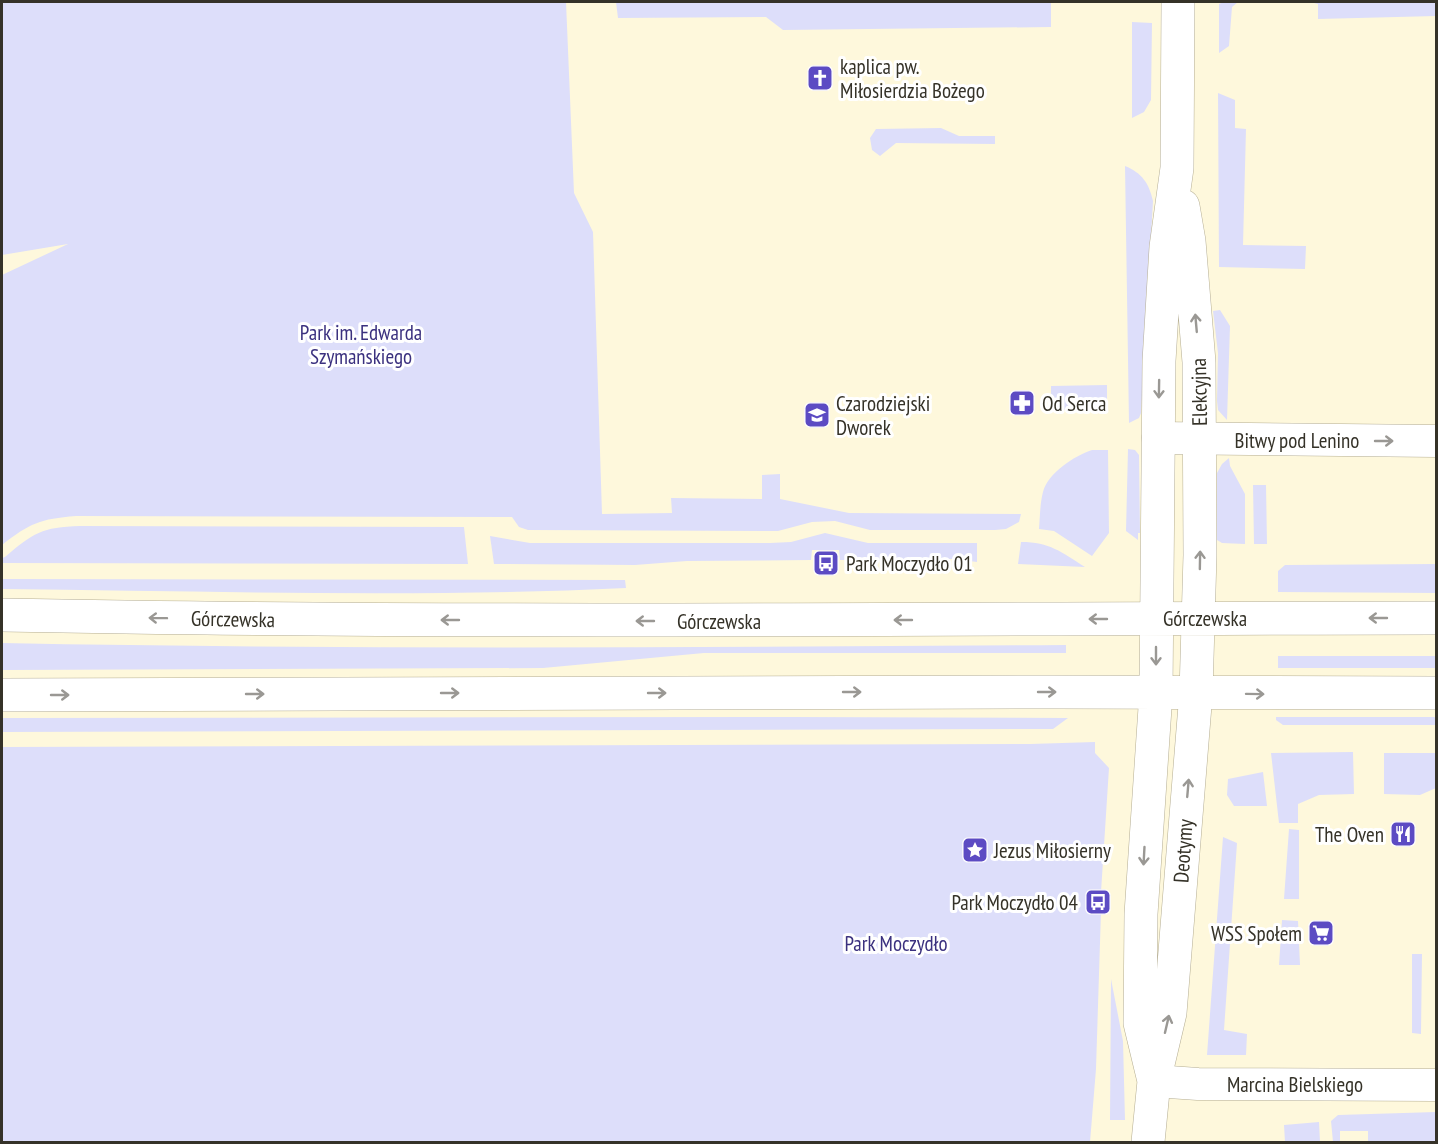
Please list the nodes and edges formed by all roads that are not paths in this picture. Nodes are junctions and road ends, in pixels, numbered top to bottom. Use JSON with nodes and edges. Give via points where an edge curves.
{"nodes":[{"id":1,"x":1178,"y":2,"type":"edge"},
{"id":2,"x":1177,"y":168,"type":"junction"},
{"id":3,"x":1158,"y":438,"type":"junction"},
{"id":4,"x":1200,"y":440,"type":"junction"},
{"id":5,"x":1437,"y":441,"type":"edge"},
{"id":6,"x":2,"y":615,"type":"edge"},
{"id":7,"x":1156,"y":618,"type":"junction"},
{"id":8,"x":1437,"y":618,"type":"edge"},
{"id":9,"x":1199,"y":619,"type":"junction"},
{"id":10,"x":1156,"y":693,"type":"junction"},
{"id":11,"x":1196,"y":693,"type":"junction"},
{"id":12,"x":1437,"y":693,"type":"edge"},
{"id":13,"x":2,"y":695,"type":"edge"},
{"id":14,"x":1155,"y":1081,"type":"junction"},
{"id":15,"x":1437,"y":1085,"type":"edge"},
{"id":16,"x":1148,"y":1143,"type":"edge"}],
"edges":[{"from":1,"to":2,"type":"main road","name":"Elekcyjna"},
{"from":2,"to":3,"type":"main road","name":"Elekcyjna","one_way":true,"via":[[1167,247]]},
{"from":4,"to":2,"type":"main road","name":"Elekcyjna","one_way":true,"via":[[1189,241]]},
{"from":3,"to":4,"type":"street","name":"Bitwy pod Lenino"},
{"from":3,"to":7,"type":"main road","name":"Elekcyjna"},
{"from":4,"to":5,"type":"street","name":"Bitwy pod Lenino","one_way":true},
{"from":9,"to":4,"type":"main road","name":"Elekcyjna","one_way":true},
{"from":7,"to":6,"type":"main road","name":"Górczewska","one_way":true,"via":[[237,620]]},
{"from":7,"to":9,"type":"main road","name":"Górczewska"},
{"from":7,"to":10,"type":"main road","name":"Deotymy","one_way":true},
{"from":8,"to":9,"type":"main road","name":"Górczewska","one_way":true},
{"from":9,"to":11,"type":"main road","name":"Deotymy"},
{"from":10,"to":11,"type":"main road"},
{"from":13,"to":10,"type":"main road","one_way":true},
{"from":10,"to":14,"type":"main road","name":"Deotymy","one_way":true,"via":[[1141,915],[1140,1023]]},
{"from":11,"to":12,"type":"main road","one_way":true},
{"from":14,"to":11,"type":"main road","name":"Deotymy","one_way":true,"via":[[1170,1013]]},
{"from":14,"to":15,"type":"street","name":"Marcina Bielskiego"},
{"from":14,"to":16,"type":"main road","name":"Deotymy"}]}
